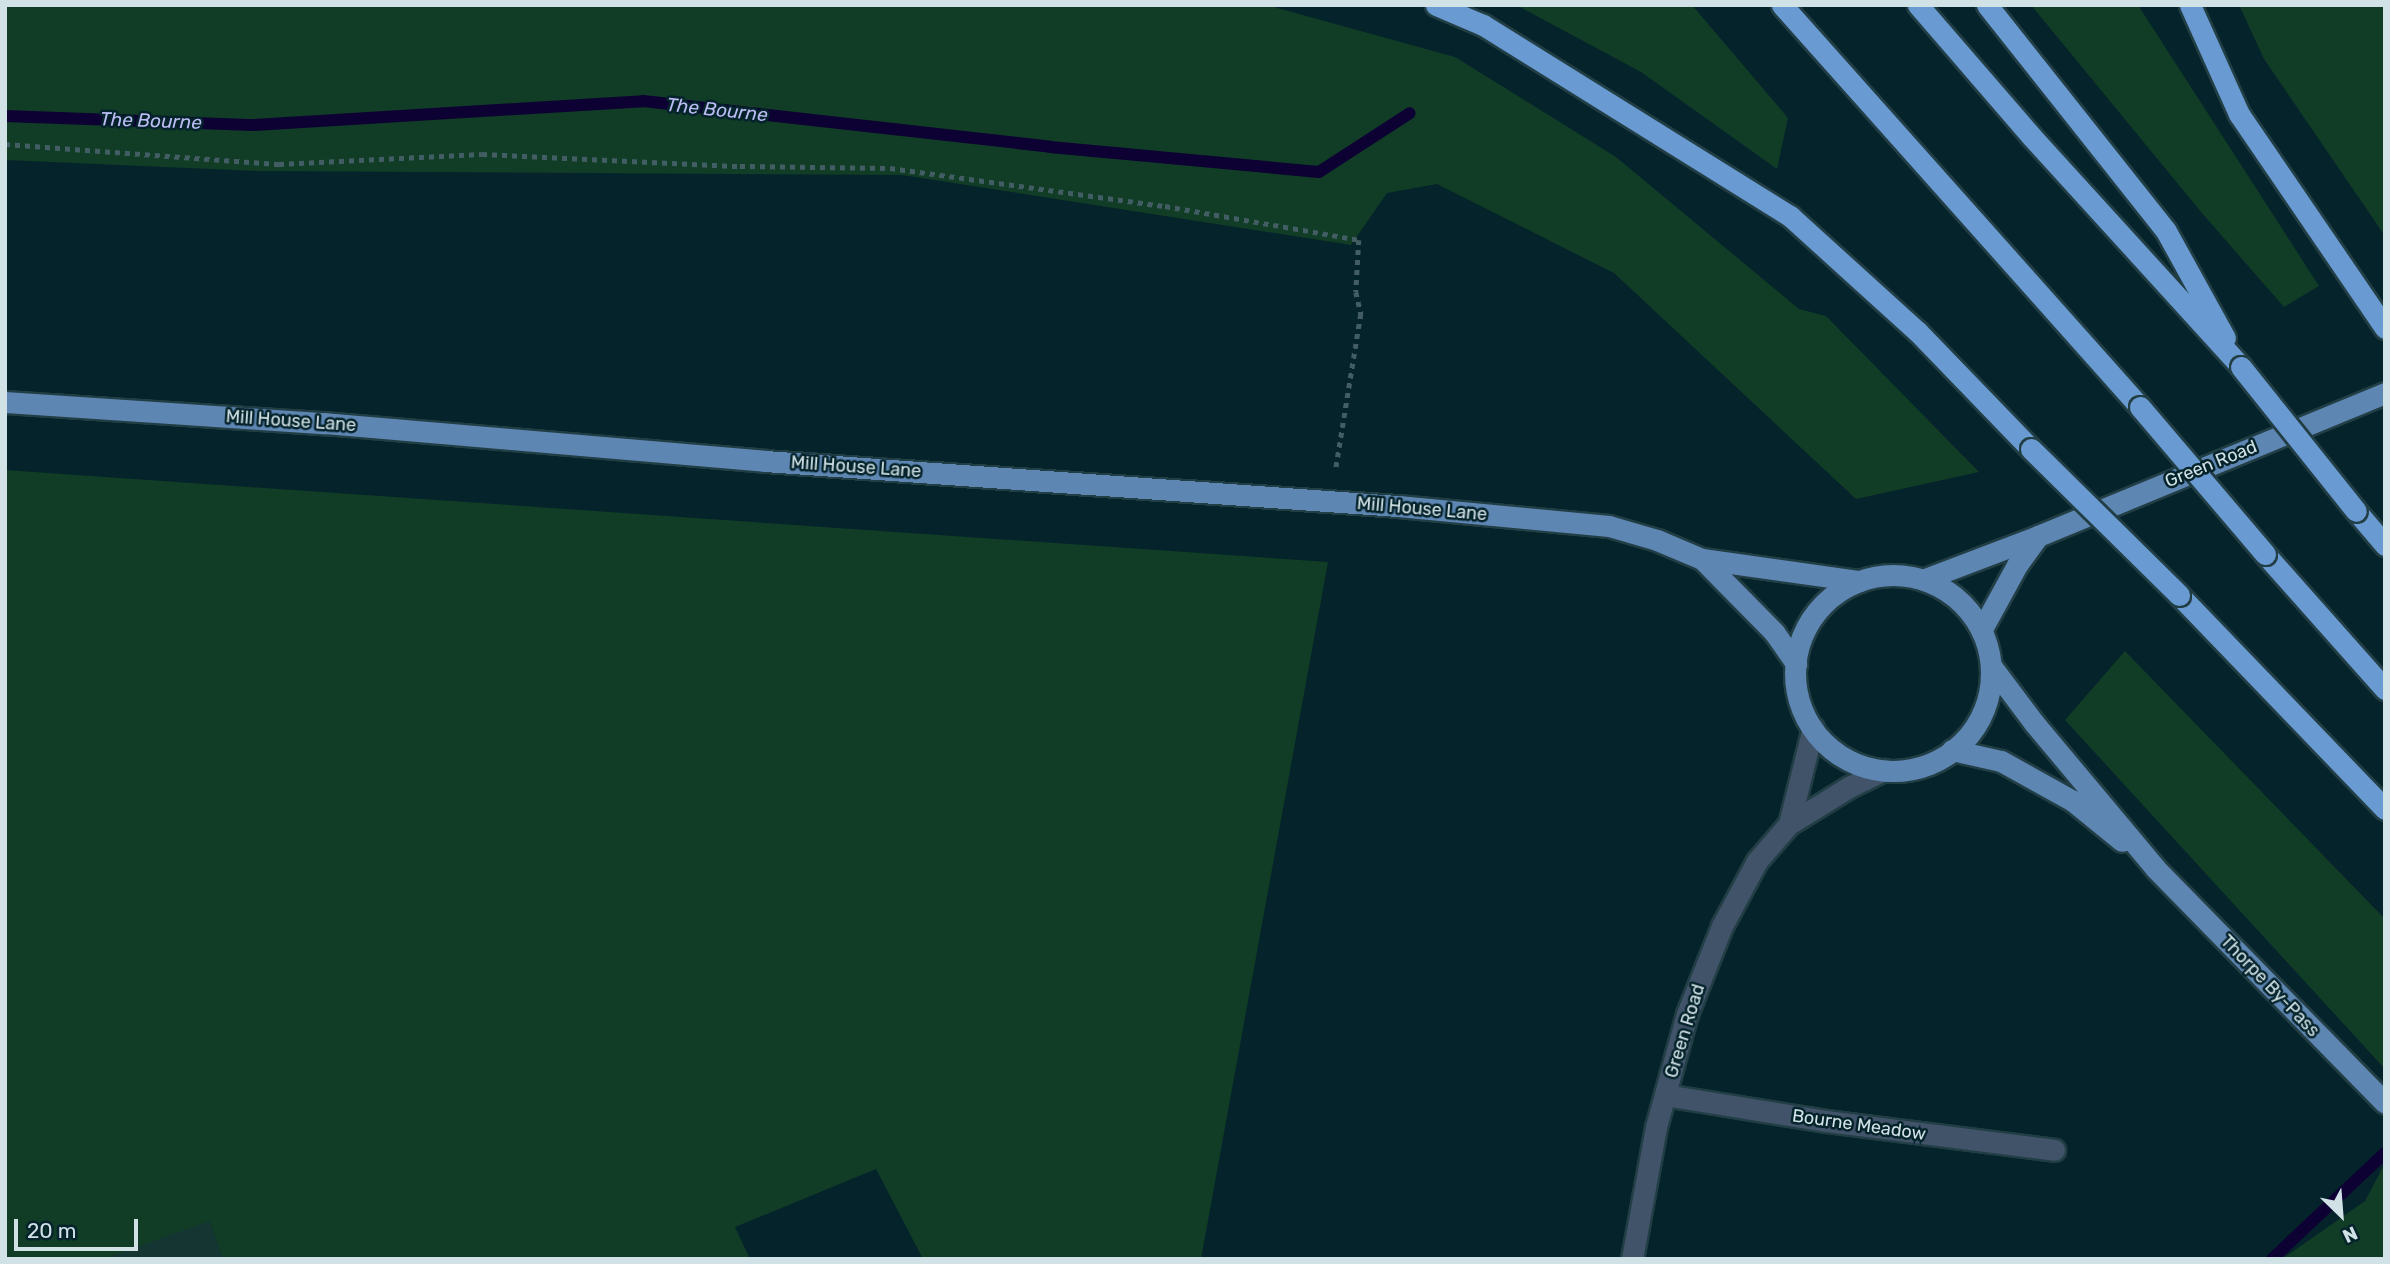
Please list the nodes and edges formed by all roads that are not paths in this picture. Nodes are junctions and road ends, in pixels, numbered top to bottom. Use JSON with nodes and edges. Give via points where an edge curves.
{"nodes":[{"id":1,"x":1436,"y":5,"type":"edge"},
{"id":2,"x":1782,"y":5,"type":"edge"},
{"id":3,"x":1918,"y":5,"type":"edge"},
{"id":4,"x":1987,"y":5,"type":"edge"},
{"id":5,"x":2190,"y":5,"type":"edge"},
{"id":6,"x":2385,"y":328,"type":"edge"},
{"id":7,"x":2241,"y":367,"type":"junction"},
{"id":8,"x":2385,"y":393,"type":"edge"},
{"id":9,"x":5,"y":402,"type":"edge"},
{"id":10,"x":2038,"y":536,"type":"junction"},
{"id":11,"x":2385,"y":545,"type":"edge"},
{"id":12,"x":1702,"y":559,"type":"junction"},
{"id":13,"x":1925,"y":579,"type":"junction"},
{"id":14,"x":1858,"y":582,"type":"junction"},
{"id":15,"x":1982,"y":629,"type":"junction"},
{"id":16,"x":1796,"y":664,"type":"junction"},
{"id":17,"x":1992,"y":667,"type":"junction"},
{"id":18,"x":2385,"y":690,"type":"edge"},
{"id":19,"x":1813,"y":729,"type":"junction"},
{"id":20,"x":1952,"y":750,"type":"junction"},
{"id":21,"x":1884,"y":770,"type":"junction"},
{"id":22,"x":2385,"y":808,"type":"edge"},
{"id":23,"x":1788,"y":824,"type":"junction"},
{"id":24,"x":2157,"y":869,"type":"junction"},
{"id":25,"x":1665,"y":1095,"type":"junction"},
{"id":26,"x":2385,"y":1103,"type":"edge"},
{"id":27,"x":2054,"y":1150,"type":"dead end"},
{"id":28,"x":1632,"y":1259,"type":"edge"}],
"edges":[{"from":1,"to":22,"type":"highway","bridge":true,"via":[[1483,25],[1790,216],[1917,331]]},
{"from":2,"to":18,"type":"highway","bridge":true},
{"from":3,"to":7,"type":"highway"},
{"from":4,"to":7,"type":"highway","via":[[2166,231]]},
{"from":5,"to":6,"type":"highway","via":[[2239,114]]},
{"from":7,"to":11,"type":"highway","bridge":true},
{"from":8,"to":10,"type":"main road","name":"Green Road"},
{"from":9,"to":12,"type":"main road","name":"Mill House Lane","via":[[310,422],[1609,526]]},
{"from":10,"to":13,"type":"main road","name":"Green Road"},
{"from":10,"to":15,"type":"main road"},
{"from":12,"to":14,"type":"main road","name":"Mill House Lane"},
{"from":12,"to":16,"type":"main road","name":"Mill House Lane","via":[[1774,632]]},
{"from":13,"to":14,"type":"main road","via":[[1887,574]]},
{"from":13,"to":15,"type":"main road","via":[[1959,598]]},
{"from":14,"to":16,"type":"main road","via":[[1818,607],[1799,641]]},
{"from":15,"to":17,"type":"main road"},
{"from":16,"to":19,"type":"main road","via":[[1794,679],[1804,717]]},
{"from":17,"to":20,"type":"main road","via":[[1987,705],[1967,738]]},
{"from":17,"to":24,"type":"main road","name":"Thorpe By-Pass"},
{"from":19,"to":21,"type":"main road","via":[[1827,747],[1861,767]]},
{"from":19,"to":23,"type":"street","name":"Green Road"},
{"from":20,"to":21,"type":"main road","via":[[1937,762],[1899,772]]},
{"from":20,"to":24,"type":"main road","name":"Thorpe By-Pass","via":[[2001,761],[2073,801]]},
{"from":21,"to":23,"type":"street","name":"Green Road"},
{"from":23,"to":25,"type":"street","name":"Green Road","via":[[1757,861],[1722,926],[1687,1014]]},
{"from":24,"to":26,"type":"main road","name":"Thorpe By-Pass"},
{"from":25,"to":27,"type":"street","name":"Bourne Meadow"},
{"from":25,"to":28,"type":"street","name":"Green Road"}]}
